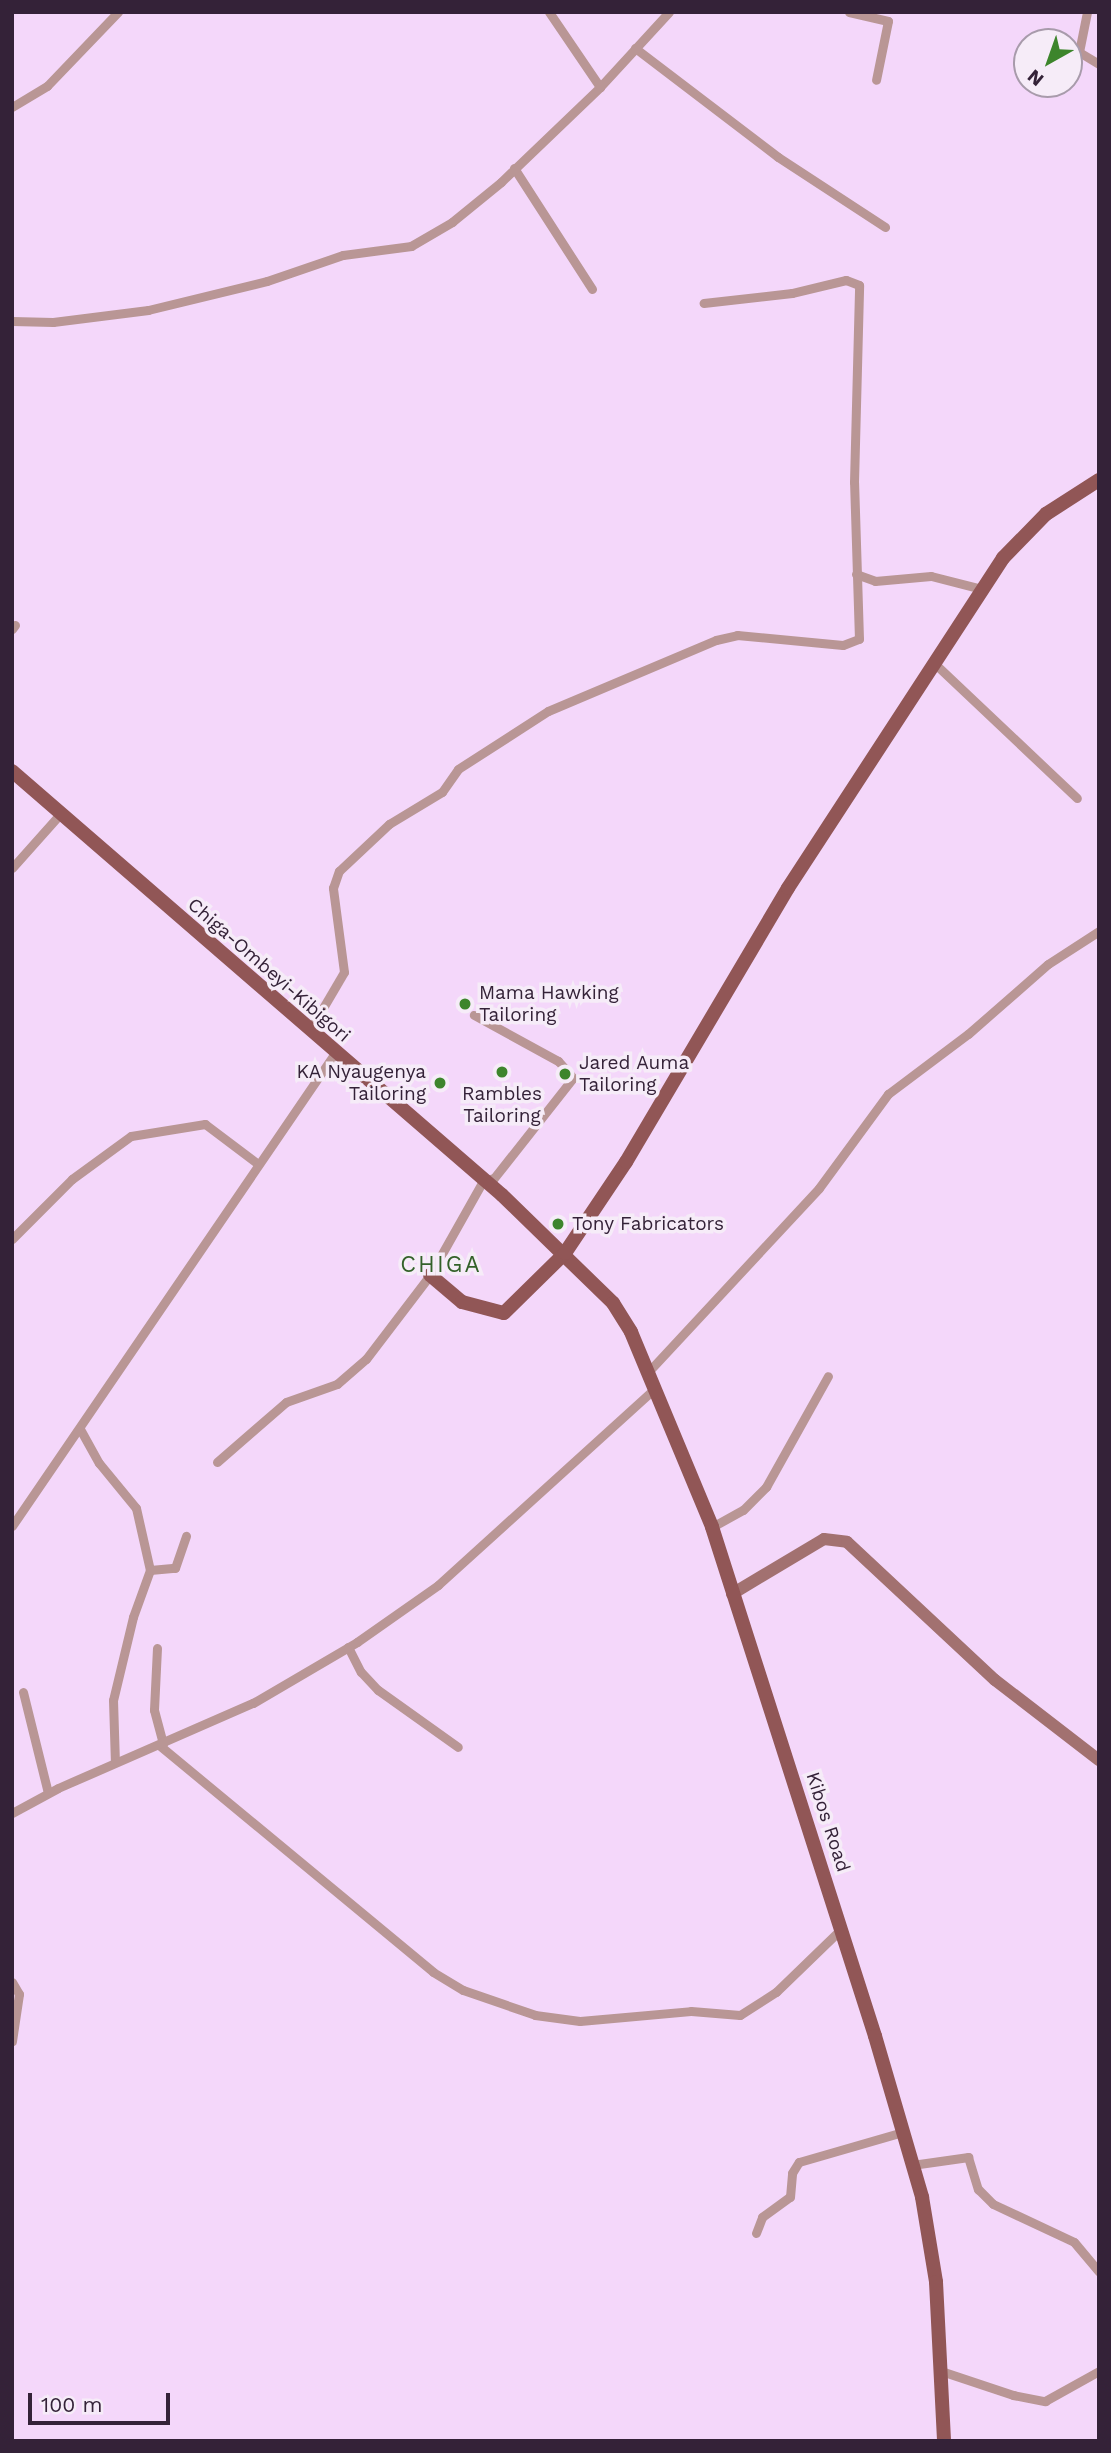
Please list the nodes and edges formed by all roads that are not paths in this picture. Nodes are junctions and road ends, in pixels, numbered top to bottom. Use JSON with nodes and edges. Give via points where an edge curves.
{"nodes":[{"id":1,"x":118,"y":12,"type":"edge"},
{"id":2,"x":550,"y":12,"type":"edge"},
{"id":3,"x":669,"y":12,"type":"edge"},
{"id":4,"x":849,"y":12,"type":"edge"},
{"id":5,"x":1087,"y":12,"type":"edge"},
{"id":6,"x":635,"y":48,"type":"junction"},
{"id":7,"x":1099,"y":64,"type":"edge"},
{"id":8,"x":876,"y":80,"type":"dead end"},
{"id":9,"x":600,"y":87,"type":"junction"},
{"id":10,"x":12,"y":107,"type":"edge"},
{"id":11,"x":514,"y":168,"type":"junction"},
{"id":12,"x":885,"y":227,"type":"dead end"},
{"id":13,"x":592,"y":289,"type":"dead end"},
{"id":14,"x":704,"y":303,"type":"dead end"},
{"id":15,"x":12,"y":321,"type":"edge"},
{"id":16,"x":1099,"y":480,"type":"edge"},
{"id":17,"x":856,"y":574,"type":"junction"},
{"id":18,"x":982,"y":589,"type":"junction"},
{"id":19,"x":933,"y":662,"type":"junction"},
{"id":20,"x":12,"y":771,"type":"edge"},
{"id":21,"x":1077,"y":798,"type":"dead end"},
{"id":22,"x":61,"y":813,"type":"junction"},
{"id":23,"x":12,"y":867,"type":"edge"},
{"id":24,"x":1099,"y":931,"type":"edge"},
{"id":25,"x":474,"y":1015,"type":"dead end"},
{"id":26,"x":310,"y":1030,"type":"junction"},
{"id":27,"x":335,"y":1053,"type":"junction"},
{"id":28,"x":258,"y":1164,"type":"junction"},
{"id":29,"x":485,"y":1181,"type":"junction"},
{"id":30,"x":12,"y":1239,"type":"edge"},
{"id":31,"x":565,"y":1253,"type":"junction"},
{"id":32,"x":430,"y":1275,"type":"junction"},
{"id":33,"x":650,"y":1370,"type":"junction"},
{"id":34,"x":828,"y":1376,"type":"dead end"},
{"id":35,"x":656,"y":1387,"type":"junction"},
{"id":36,"x":80,"y":1429,"type":"junction"},
{"id":37,"x":218,"y":1462,"type":"dead end"},
{"id":38,"x":12,"y":1526,"type":"edge"},
{"id":39,"x":712,"y":1527,"type":"junction"},
{"id":40,"x":186,"y":1536,"type":"dead end"},
{"id":41,"x":150,"y":1570,"type":"junction"},
{"id":42,"x":732,"y":1594,"type":"junction"},
{"id":43,"x":348,"y":1647,"type":"junction"},
{"id":44,"x":158,"y":1648,"type":"dead end"},
{"id":45,"x":23,"y":1692,"type":"dead end"},
{"id":46,"x":161,"y":1744,"type":"junction"},
{"id":47,"x":458,"y":1747,"type":"dead end"},
{"id":48,"x":1099,"y":1760,"type":"edge"},
{"id":49,"x":115,"y":1762,"type":"junction"},
{"id":50,"x":48,"y":1793,"type":"junction"},
{"id":51,"x":12,"y":1813,"type":"edge"},
{"id":52,"x":841,"y":1929,"type":"junction"},
{"id":53,"x":12,"y":1982,"type":"edge"},
{"id":54,"x":12,"y":2041,"type":"edge"},
{"id":55,"x":903,"y":2132,"type":"junction"},
{"id":56,"x":912,"y":2165,"type":"junction"},
{"id":57,"x":756,"y":2232,"type":"dead end"},
{"id":58,"x":1099,"y":2272,"type":"edge"},
{"id":59,"x":942,"y":2371,"type":"junction"},
{"id":60,"x":1099,"y":2371,"type":"edge"},
{"id":61,"x":944,"y":2441,"type":"edge"}],
"edges":[{"from":1,"to":10,"type":"street","via":[[47,86]]},
{"from":2,"to":9,"type":"street"},
{"from":3,"to":6,"type":"street"},
{"from":4,"to":8,"type":"street","via":[[888,21]]},
{"from":5,"to":7,"type":"street","via":[[1079,52]]},
{"from":6,"to":9,"type":"street"},
{"from":6,"to":12,"type":"street","via":[[778,157]]},
{"from":9,"to":11,"type":"street"},
{"from":11,"to":13,"type":"street"},
{"from":11,"to":15,"type":"street","via":[[452,222],[411,246],[344,255],[267,281],[148,310],[53,322]]},
{"from":14,"to":17,"type":"street","via":[[792,293],[850,279],[859,285]]},
{"from":16,"to":18,"type":"main road","via":[[1046,514],[1003,558]]},
{"from":17,"to":18,"type":"street","via":[[875,581],[930,576]]},
{"from":17,"to":26,"type":"street","via":[[860,635],[855,644],[737,635],[716,640],[524,723],[458,769],[442,792],[389,824],[335,879],[344,972]]},
{"from":18,"to":19,"type":"main road"},
{"from":19,"to":21,"type":"street"},
{"from":19,"to":31,"type":"main road","via":[[788,888],[626,1161]]},
{"from":20,"to":22,"type":"main road","name":"Chiga-Ombeyi-Kibigori"},
{"from":22,"to":23,"type":"street"},
{"from":22,"to":26,"type":"main road","name":"Chiga-Ombeyi-Kibigori"},
{"from":24,"to":33,"type":"street","via":[[1048,964],[959,1042],[888,1094],[819,1188]]},
{"from":25,"to":29,"type":"street","via":[[558,1061],[573,1078],[494,1178]]},
{"from":26,"to":27,"type":"main road","name":"Chiga-Ombeyi-Kibigori"},
{"from":27,"to":28,"type":"street"},
{"from":27,"to":29,"type":"main road","name":"Chiga-Ombeyi-Kibigori"},
{"from":28,"to":30,"type":"street","via":[[205,1124],[131,1136],[72,1178]]},
{"from":28,"to":36,"type":"street"},
{"from":29,"to":31,"type":"main road","name":"Chiga-Ombeyi-Kibigori"},
{"from":29,"to":32,"type":"street"},
{"from":31,"to":32,"type":"main road","via":[[504,1313],[462,1301]]},
{"from":31,"to":33,"type":"main road","name":"Kibos Road","via":[[613,1303]]},
{"from":32,"to":37,"type":"street","via":[[348,1377],[286,1402]]},
{"from":33,"to":35,"type":"main road","name":"Kibos Road"},
{"from":34,"to":39,"type":"street","via":[[766,1487],[743,1510]]},
{"from":35,"to":39,"type":"main road","name":"Kibos Road"},
{"from":35,"to":43,"type":"street","via":[[438,1585]]},
{"from":36,"to":38,"type":"street"},
{"from":36,"to":41,"type":"street","via":[[99,1463],[136,1508]]},
{"from":39,"to":42,"type":"main road","name":"Kibos Road"},
{"from":40,"to":41,"type":"street","via":[[175,1568]]},
{"from":41,"to":49,"type":"street","via":[[113,1700]]},
{"from":42,"to":48,"type":"street","via":[[824,1539],[847,1542],[995,1680]]},
{"from":42,"to":52,"type":"main road","name":"Kibos Road"},
{"from":43,"to":46,"type":"street","via":[[253,1703]]},
{"from":43,"to":47,"type":"street","via":[[361,1672],[378,1690]]},
{"from":44,"to":46,"type":"street","via":[[154,1710]]},
{"from":45,"to":50,"type":"street"},
{"from":46,"to":49,"type":"street"},
{"from":46,"to":52,"type":"street","via":[[433,1972],[463,1990],[535,2015],[580,2021],[691,2011],[740,2015],[776,1992]]},
{"from":49,"to":50,"type":"street"},
{"from":50,"to":51,"type":"street"},
{"from":52,"to":55,"type":"main road","name":"Kibos Road"},
{"from":53,"to":54,"type":"street","via":[[19,1994]]},
{"from":55,"to":56,"type":"main road","name":"Kibos Road"},
{"from":55,"to":57,"type":"street","via":[[799,2162],[792,2173],[790,2197],[762,2217]]},
{"from":56,"to":58,"type":"street","via":[[968,2157],[978,2189],[993,2204],[1074,2242]]},
{"from":56,"to":59,"type":"main road","name":"Kibos Road","via":[[936,2282]]},
{"from":59,"to":60,"type":"street","via":[[1045,2401]]},
{"from":59,"to":61,"type":"main road","name":"Kibos Road"}]}
